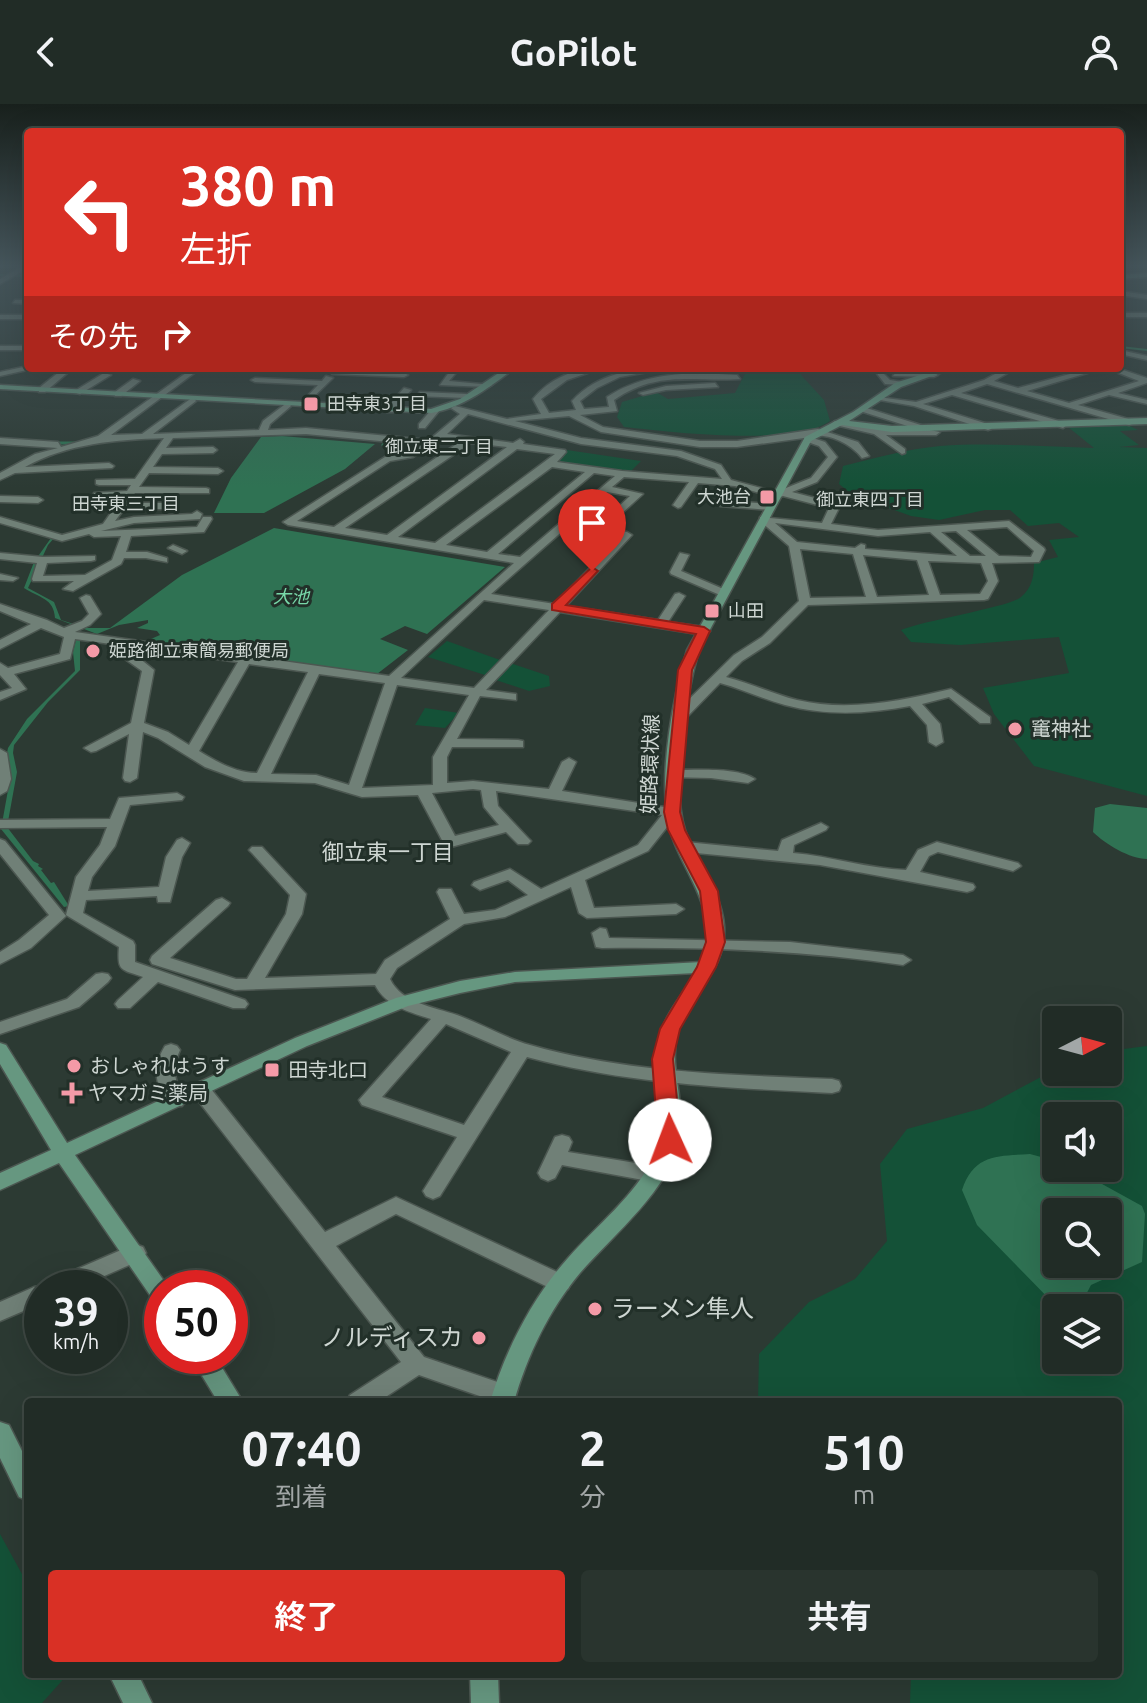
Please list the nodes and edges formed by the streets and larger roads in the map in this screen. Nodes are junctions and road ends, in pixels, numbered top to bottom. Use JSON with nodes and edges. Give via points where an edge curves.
{"nodes":[{"id":1,"x":1124,"y":346,"type":"edge"},
{"id":2,"x":0,"y":348,"type":"edge"},
{"id":3,"x":1147,"y":349,"type":"edge"},
{"id":4,"x":1124,"y":353,"type":"edge"},
{"id":5,"x":24,"y":356,"type":"edge"},
{"id":6,"x":1147,"y":358,"type":"edge"},
{"id":7,"x":1124,"y":363,"type":"edge"},
{"id":8,"x":24,"y":370,"type":"edge"},
{"id":9,"x":64,"y":372,"type":"edge"},
{"id":10,"x":192,"y":372,"type":"edge"},
{"id":11,"x":335,"y":372,"type":"edge"},
{"id":12,"x":377,"y":372,"type":"edge"},
{"id":13,"x":453,"y":372,"type":"edge"},
{"id":14,"x":506,"y":372,"type":"edge"},
{"id":15,"x":582,"y":372,"type":"edge"},
{"id":16,"x":632,"y":372,"type":"edge"},
{"id":17,"x":644,"y":372,"type":"edge"},
{"id":18,"x":740,"y":372,"type":"edge"},
{"id":19,"x":880,"y":372,"type":"edge"},
{"id":20,"x":941,"y":372,"type":"edge"},
{"id":21,"x":1005,"y":372,"type":"edge"},
{"id":22,"x":1085,"y":372,"type":"edge"},
{"id":23,"x":1121,"y":372,"type":"edge"},
{"id":24,"x":397,"y":373,"type":"edge"},
{"id":25,"x":0,"y":374,"type":"edge"},
{"id":26,"x":896,"y":374,"type":"dead end"},
{"id":27,"x":107,"y":375,"type":"dead end"},
{"id":28,"x":934,"y":375,"type":"junction"},
{"id":29,"x":438,"y":377,"type":"dead end"},
{"id":30,"x":449,"y":377,"type":"junction"},
{"id":31,"x":653,"y":378,"type":"junction"},
{"id":32,"x":184,"y":379,"type":"junction"},
{"id":33,"x":255,"y":380,"type":"dead end"},
{"id":34,"x":1147,"y":381,"type":"edge"},
{"id":35,"x":987,"y":382,"type":"junction"},
{"id":36,"x":325,"y":383,"type":"junction"},
{"id":37,"x":906,"y":383,"type":"junction"},
{"id":38,"x":488,"y":385,"type":"junction"},
{"id":39,"x":0,"y":387,"type":"edge"},
{"id":40,"x":666,"y":388,"type":"junction"},
{"id":41,"x":42,"y":390,"type":"junction"},
{"id":42,"x":407,"y":390,"type":"dead end"},
{"id":43,"x":1019,"y":390,"type":"junction"},
{"id":44,"x":77,"y":392,"type":"junction"},
{"id":45,"x":643,"y":393,"type":"dead end"},
{"id":46,"x":953,"y":393,"type":"junction"},
{"id":47,"x":1110,"y":393,"type":"junction"},
{"id":48,"x":118,"y":394,"type":"junction"},
{"id":49,"x":420,"y":394,"type":"dead end"},
{"id":50,"x":466,"y":396,"type":"junction"},
{"id":51,"x":161,"y":397,"type":"junction"},
{"id":52,"x":193,"y":399,"type":"junction"},
{"id":53,"x":878,"y":399,"type":"junction"},
{"id":54,"x":1147,"y":402,"type":"edge"},
{"id":55,"x":288,"y":404,"type":"junction"},
{"id":56,"x":916,"y":404,"type":"junction"},
{"id":57,"x":303,"y":405,"type":"junction"},
{"id":58,"x":1070,"y":405,"type":"junction"},
{"id":59,"x":458,"y":409,"type":"junction"},
{"id":60,"x":863,"y":409,"type":"junction"},
{"id":61,"x":969,"y":409,"type":"dead end"},
{"id":62,"x":390,"y":410,"type":"junction"},
{"id":63,"x":435,"y":411,"type":"junction"},
{"id":64,"x":581,"y":412,"type":"junction"},
{"id":65,"x":570,"y":413,"type":"junction"},
{"id":66,"x":546,"y":415,"type":"junction"},
{"id":67,"x":949,"y":415,"type":"junction"},
{"id":68,"x":1147,"y":421,"type":"edge"},
{"id":69,"x":1129,"y":422,"type":"junction"},
{"id":70,"x":838,"y":423,"type":"junction"},
{"id":71,"x":509,"y":424,"type":"junction"},
{"id":72,"x":1063,"y":425,"type":"junction"},
{"id":73,"x":422,"y":426,"type":"dead end"},
{"id":74,"x":988,"y":427,"type":"junction"},
{"id":75,"x":922,"y":429,"type":"junction"},
{"id":76,"x":263,"y":431,"type":"junction"},
{"id":77,"x":877,"y":432,"type":"junction"},
{"id":78,"x":936,"y":432,"type":"dead end"},
{"id":79,"x":910,"y":433,"type":"junction"},
{"id":80,"x":813,"y":435,"type":"junction"},
{"id":81,"x":145,"y":436,"type":"junction"},
{"id":82,"x":170,"y":436,"type":"junction"},
{"id":83,"x":441,"y":436,"type":"junction"},
{"id":84,"x":101,"y":438,"type":"junction"},
{"id":85,"x":470,"y":439,"type":"junction"},
{"id":86,"x":525,"y":439,"type":"dead end"},
{"id":87,"x":220,"y":440,"type":"dead end"},
{"id":88,"x":0,"y":441,"type":"edge"},
{"id":89,"x":430,"y":443,"type":"junction"},
{"id":90,"x":610,"y":445,"type":"junction"},
{"id":91,"x":72,"y":446,"type":"junction"},
{"id":92,"x":515,"y":446,"type":"junction"},
{"id":93,"x":926,"y":446,"type":"dead end"},
{"id":94,"x":636,"y":449,"type":"junction"},
{"id":95,"x":159,"y":451,"type":"junction"},
{"id":96,"x":902,"y":451,"type":"dead end"},
{"id":97,"x":664,"y":452,"type":"junction"},
{"id":98,"x":598,"y":454,"type":"dead end"},
{"id":99,"x":865,"y":456,"type":"dead end"},
{"id":100,"x":624,"y":458,"type":"dead end"},
{"id":101,"x":653,"y":461,"type":"dead end"},
{"id":102,"x":550,"y":464,"type":"junction"},
{"id":103,"x":109,"y":466,"type":"dead end"},
{"id":104,"x":718,"y":467,"type":"junction"},
{"id":105,"x":146,"y":470,"type":"junction"},
{"id":106,"x":592,"y":470,"type":"junction"},
{"id":107,"x":10,"y":471,"type":"junction"},
{"id":108,"x":218,"y":471,"type":"dead end"},
{"id":109,"x":622,"y":474,"type":"junction"},
{"id":110,"x":0,"y":477,"type":"edge"},
{"id":111,"x":670,"y":479,"type":"junction"},
{"id":112,"x":695,"y":480,"type":"junction"},
{"id":113,"x":99,"y":482,"type":"dead end"},
{"id":114,"x":729,"y":483,"type":"junction"},
{"id":115,"x":132,"y":489,"type":"junction"},
{"id":116,"x":606,"y":489,"type":"junction"},
{"id":117,"x":206,"y":492,"type":"dead end"},
{"id":118,"x":779,"y":494,"type":"junction"},
{"id":119,"x":97,"y":495,"type":"dead end"},
{"id":120,"x":726,"y":496,"type":"dead end"},
{"id":121,"x":0,"y":499,"type":"edge"},
{"id":122,"x":38,"y":500,"type":"dead end"},
{"id":123,"x":692,"y":505,"type":"dead end"},
{"id":124,"x":120,"y":506,"type":"junction"},
{"id":125,"x":163,"y":506,"type":"dead end"},
{"id":126,"x":770,"y":507,"type":"junction"},
{"id":127,"x":585,"y":508,"type":"junction"},
{"id":128,"x":764,"y":519,"type":"junction"},
{"id":129,"x":0,"y":520,"type":"edge"},
{"id":130,"x":875,"y":521,"type":"dead end"},
{"id":131,"x":564,"y":525,"type":"junction"},
{"id":132,"x":107,"y":526,"type":"junction"},
{"id":133,"x":825,"y":527,"type":"junction"},
{"id":134,"x":959,"y":528,"type":"junction"},
{"id":135,"x":844,"y":529,"type":"junction"},
{"id":136,"x":932,"y":529,"type":"junction"},
{"id":137,"x":336,"y":530,"type":"junction"},
{"id":138,"x":904,"y":531,"type":"junction"},
{"id":139,"x":127,"y":533,"type":"junction"},
{"id":140,"x":878,"y":533,"type":"junction"},
{"id":141,"x":85,"y":534,"type":"junction"},
{"id":142,"x":389,"y":539,"type":"junction"},
{"id":143,"x":794,"y":545,"type":"junction"},
{"id":144,"x":437,"y":547,"type":"junction"},
{"id":145,"x":177,"y":550,"type":"dead end"},
{"id":146,"x":862,"y":552,"type":"junction"},
{"id":147,"x":120,"y":555,"type":"junction"},
{"id":148,"x":684,"y":555,"type":"dead end"},
{"id":149,"x":489,"y":556,"type":"junction"},
{"id":150,"x":903,"y":556,"type":"junction"},
{"id":151,"x":91,"y":558,"type":"dead end"},
{"id":152,"x":921,"y":558,"type":"junction"},
{"id":153,"x":3,"y":559,"type":"edge"},
{"id":154,"x":935,"y":559,"type":"junction"},
{"id":155,"x":39,"y":560,"type":"junction"},
{"id":156,"x":968,"y":560,"type":"junction"},
{"id":157,"x":522,"y":561,"type":"junction"},
{"id":158,"x":992,"y":561,"type":"junction"},
{"id":159,"x":104,"y":571,"type":"junction"},
{"id":160,"x":127,"y":576,"type":"dead end"},
{"id":161,"x":0,"y":577,"type":"edge"},
{"id":162,"x":13,"y":578,"type":"dead end"},
{"id":163,"x":90,"y":578,"type":"junction"},
{"id":164,"x":69,"y":589,"type":"dead end"},
{"id":165,"x":724,"y":593,"type":"junction"},
{"id":166,"x":482,"y":596,"type":"junction"},
{"id":167,"x":679,"y":596,"type":"dead end"},
{"id":168,"x":935,"y":597,"type":"junction"},
{"id":169,"x":86,"y":598,"type":"dead end"},
{"id":170,"x":873,"y":601,"type":"junction"},
{"id":171,"x":805,"y":602,"type":"junction"},
{"id":172,"x":0,"y":607,"type":"edge"},
{"id":173,"x":556,"y":607,"type":"junction"},
{"id":174,"x":43,"y":622,"type":"junction"},
{"id":175,"x":661,"y":624,"type":"junction"},
{"id":176,"x":704,"y":631,"type":"junction"},
{"id":177,"x":67,"y":634,"type":"junction"},
{"id":178,"x":123,"y":643,"type":"junction"},
{"id":179,"x":0,"y":645,"type":"edge"},
{"id":180,"x":245,"y":660,"type":"junction"},
{"id":181,"x":3,"y":670,"type":"edge"},
{"id":182,"x":315,"y":670,"type":"junction"},
{"id":183,"x":719,"y":679,"type":"junction"},
{"id":184,"x":392,"y":680,"type":"junction"},
{"id":185,"x":476,"y":693,"type":"junction"},
{"id":186,"x":0,"y":696,"type":"edge"},
{"id":187,"x":511,"y":697,"type":"dead end"},
{"id":188,"x":914,"y":703,"type":"junction"},
{"id":189,"x":679,"y":717,"type":"junction"},
{"id":190,"x":985,"y":720,"type":"dead end"},
{"id":191,"x":137,"y":725,"type":"junction"},
{"id":192,"x":936,"y":742,"type":"dead end"},
{"id":193,"x":446,"y":743,"type":"junction"},
{"id":194,"x":518,"y":744,"type":"dead end"},
{"id":195,"x":91,"y":748,"type":"dead end"},
{"id":196,"x":192,"y":752,"type":"junction"},
{"id":197,"x":0,"y":753,"type":"edge"},
{"id":198,"x":569,"y":762,"type":"dead end"},
{"id":199,"x":675,"y":774,"type":"junction"},
{"id":200,"x":130,"y":778,"type":"dead end"},
{"id":201,"x":262,"y":778,"type":"junction"},
{"id":202,"x":748,"y":779,"type":"dead end"},
{"id":203,"x":488,"y":786,"type":"junction"},
{"id":204,"x":355,"y":788,"type":"junction"},
{"id":205,"x":431,"y":789,"type":"junction"},
{"id":206,"x":0,"y":791,"type":"edge"},
{"id":207,"x":554,"y":794,"type":"junction"},
{"id":208,"x":177,"y":797,"type":"dead end"},
{"id":209,"x":672,"y":812,"type":"junction"},
{"id":210,"x":6,"y":823,"type":"edge"},
{"id":211,"x":114,"y":823,"type":"junction"},
{"id":212,"x":511,"y":826,"type":"junction"},
{"id":213,"x":821,"y":827,"type":"dead end"},
{"id":214,"x":523,"y":841,"type":"dead end"},
{"id":215,"x":182,"y":843,"type":"dead end"},
{"id":216,"x":0,"y":844,"type":"edge"},
{"id":217,"x":686,"y":847,"type":"junction"},
{"id":218,"x":257,"y":850,"type":"dead end"},
{"id":219,"x":785,"y":857,"type":"junction"},
{"id":220,"x":1013,"y":866,"type":"dead end"},
{"id":221,"x":911,"y":875,"type":"junction"},
{"id":222,"x":577,"y":879,"type":"junction"},
{"id":223,"x":480,"y":885,"type":"dead end"},
{"id":224,"x":967,"y":887,"type":"dead end"},
{"id":225,"x":445,"y":892,"type":"dead end"},
{"id":226,"x":538,"y":894,"type":"junction"},
{"id":227,"x":79,"y":896,"type":"junction"},
{"id":228,"x":209,"y":908,"type":"dead end"},
{"id":229,"x":676,"y":909,"type":"dead end"},
{"id":230,"x":66,"y":915,"type":"junction"},
{"id":231,"x":459,"y":920,"type":"junction"},
{"id":232,"x":600,"y":933,"type":"dead end"},
{"id":233,"x":716,"y":942,"type":"junction"},
{"id":234,"x":0,"y":959,"type":"edge"},
{"id":235,"x":903,"y":960,"type":"dead end"},
{"id":236,"x":706,"y":967,"type":"junction"},
{"id":237,"x":155,"y":975,"type":"junction"},
{"id":238,"x":102,"y":978,"type":"dead end"},
{"id":239,"x":381,"y":979,"type":"junction"},
{"id":240,"x":252,"y":985,"type":"junction"},
{"id":241,"x":402,"y":1002,"type":"junction"},
{"id":242,"x":124,"y":1004,"type":"dead end"},
{"id":243,"x":239,"y":1004,"type":"dead end"},
{"id":244,"x":443,"y":1017,"type":"junction"},
{"id":245,"x":0,"y":1028,"type":"edge"},
{"id":246,"x":171,"y":1050,"type":"dead end"},
{"id":247,"x":522,"y":1050,"type":"junction"},
{"id":248,"x":2,"y":1057,"type":"edge"},
{"id":249,"x":665,"y":1077,"type":"junction"},
{"id":250,"x":832,"y":1086,"type":"dead end"},
{"id":251,"x":200,"y":1089,"type":"junction"},
{"id":252,"x":175,"y":1101,"type":"junction"},
{"id":253,"x":469,"y":1134,"type":"junction"},
{"id":254,"x":63,"y":1153,"type":"junction"},
{"id":255,"x":555,"y":1157,"type":"dead end"},
{"id":256,"x":654,"y":1174,"type":"junction"},
{"id":257,"x":0,"y":1182,"type":"edge"},
{"id":258,"x":433,"y":1191,"type":"dead end"},
{"id":259,"x":321,"y":1244,"type":"junction"},
{"id":260,"x":135,"y":1253,"type":"junction"},
{"id":261,"x":96,"y":1270,"type":"edge"},
{"id":262,"x":146,"y":1270,"type":"edge"},
{"id":263,"x":560,"y":1283,"type":"junction"},
{"id":264,"x":24,"y":1301,"type":"edge"},
{"id":265,"x":0,"y":1312,"type":"edge"},
{"id":266,"x":416,"y":1364,"type":"junction"},
{"id":267,"x":213,"y":1374,"type":"edge"},
{"id":268,"x":228,"y":1398,"type":"edge"},
{"id":269,"x":364,"y":1398,"type":"edge"},
{"id":270,"x":503,"y":1398,"type":"edge"},
{"id":271,"x":0,"y":1433,"type":"edge"},
{"id":272,"x":24,"y":1481,"type":"edge"},
{"id":273,"x":125,"y":1678,"type":"edge"},
{"id":274,"x":484,"y":1678,"type":"edge"},
{"id":275,"x":138,"y":1703,"type":"edge"},
{"id":276,"x":485,"y":1703,"type":"edge"}],
"edges":[{"from":1,"to":3,"type":"street"},
{"from":2,"to":5,"type":"street"},
{"from":4,"to":6,"type":"street"},
{"from":6,"to":7,"type":"street"},
{"from":8,"to":25,"type":"street"},
{"from":9,"to":41,"type":"street"},
{"from":10,"to":32,"type":"street"},
{"from":11,"to":36,"type":"street"},
{"from":12,"to":24,"type":"street"},
{"from":13,"to":30,"type":"street"},
{"from":14,"to":38,"type":"street"},
{"from":15,"to":66,"type":"street","via":[[544,390],[537,399]]},
{"from":16,"to":64,"type":"street","via":[[587,390],[576,401]]},
{"from":17,"to":31,"type":"street"},
{"from":18,"to":31,"type":"street"},
{"from":18,"to":40,"type":"street","via":[[735,384]]},
{"from":19,"to":37,"type":"street","via":[[888,382]]},
{"from":20,"to":28,"type":"street"},
{"from":21,"to":35,"type":"street"},
{"from":22,"to":43,"type":"street"},
{"from":23,"to":34,"type":"street"},
{"from":26,"to":28,"type":"street"},
{"from":27,"to":44,"type":"street"},
{"from":28,"to":37,"type":"street"},
{"from":29,"to":30,"type":"street"},
{"from":30,"to":38,"type":"street","via":[[443,383]]},
{"from":31,"to":40,"type":"street"},
{"from":31,"to":64,"type":"street","via":[[621,390],[610,399],[614,409]]},
{"from":32,"to":48,"type":"street","via":[[139,381]]},
{"from":32,"to":51,"type":"street"},
{"from":33,"to":36,"type":"street"},
{"from":34,"to":47,"type":"street"},
{"from":35,"to":43,"type":"street"},
{"from":35,"to":46,"type":"street"},
{"from":36,"to":57,"type":"street"},
{"from":37,"to":53,"type":"street"},
{"from":38,"to":50,"type":"street"},
{"from":39,"to":41,"type":"street"},
{"from":40,"to":45,"type":"street"},
{"from":41,"to":44,"type":"street"},
{"from":42,"to":62,"type":"street"},
{"from":43,"to":58,"type":"street"},
{"from":44,"to":48,"type":"street"},
{"from":46,"to":56,"type":"street"},
{"from":46,"to":72,"type":"street"},
{"from":47,"to":54,"type":"street"},
{"from":47,"to":58,"type":"street"},
{"from":48,"to":51,"type":"street"},
{"from":49,"to":50,"type":"street"},
{"from":50,"to":59,"type":"street"},
{"from":51,"to":52,"type":"street"},
{"from":51,"to":84,"type":"street"},
{"from":52,"to":55,"type":"street"},
{"from":52,"to":81,"type":"street"},
{"from":53,"to":56,"type":"street"},
{"from":53,"to":60,"type":"street"},
{"from":55,"to":57,"type":"street"},
{"from":55,"to":76,"type":"street"},
{"from":56,"to":67,"type":"street"},
{"from":57,"to":62,"type":"street"},
{"from":58,"to":69,"type":"street"},
{"from":59,"to":63,"type":"street"},
{"from":59,"to":71,"type":"street"},
{"from":59,"to":83,"type":"street","via":[[464,414]]},
{"from":60,"to":70,"type":"street"},
{"from":60,"to":75,"type":"street"},
{"from":61,"to":67,"type":"street"},
{"from":62,"to":63,"type":"street"},
{"from":63,"to":73,"type":"street"},
{"from":64,"to":65,"type":"street"},
{"from":65,"to":66,"type":"street"},
{"from":65,"to":80,"type":"street","via":[[601,429],[700,444]]},
{"from":66,"to":71,"type":"street","via":[[511,419],[514,423]]},
{"from":67,"to":74,"type":"street"},
{"from":68,"to":69,"type":"street"},
{"from":69,"to":72,"type":"street"},
{"from":70,"to":75,"type":"street"},
{"from":70,"to":77,"type":"street"},
{"from":70,"to":80,"type":"street"},
{"from":71,"to":90,"type":"street"},
{"from":72,"to":74,"type":"street"},
{"from":74,"to":75,"type":"street"},
{"from":76,"to":82,"type":"street"},
{"from":76,"to":89,"type":"street"},
{"from":77,"to":79,"type":"street"},
{"from":77,"to":96,"type":"street"},
{"from":78,"to":79,"type":"street"},
{"from":79,"to":93,"type":"street"},
{"from":80,"to":99,"type":"street","via":[[855,444]]},
{"from":80,"to":118,"type":"street","name":"姫路環状線"},
{"from":80,"to":118,"type":"street","via":[[833,457],[814,480]]},
{"from":81,"to":82,"type":"street"},
{"from":81,"to":84,"type":"street"},
{"from":82,"to":95,"type":"street"},
{"from":83,"to":85,"type":"street"},
{"from":83,"to":89,"type":"street"},
{"from":84,"to":91,"type":"street"},
{"from":85,"to":92,"type":"street"},
{"from":85,"to":137,"type":"street"},
{"from":86,"to":92,"type":"street"},
{"from":87,"to":95,"type":"street","via":[[211,453]]},
{"from":88,"to":91,"type":"street"},
{"from":89,"to":137,"type":"street","via":[[407,457],[388,459],[288,522]]},
{"from":90,"to":94,"type":"street"},
{"from":90,"to":98,"type":"street"},
{"from":91,"to":107,"type":"street"},
{"from":92,"to":102,"type":"street","via":[[562,452]]},
{"from":92,"to":142,"type":"street"},
{"from":94,"to":97,"type":"street"},
{"from":94,"to":100,"type":"street"},
{"from":95,"to":105,"type":"street"},
{"from":97,"to":101,"type":"street"},
{"from":97,"to":104,"type":"street"},
{"from":102,"to":106,"type":"street"},
{"from":102,"to":144,"type":"street"},
{"from":103,"to":107,"type":"street"},
{"from":104,"to":111,"type":"street","via":[[680,468]]},
{"from":104,"to":114,"type":"street"},
{"from":105,"to":108,"type":"street"},
{"from":105,"to":115,"type":"street"},
{"from":106,"to":109,"type":"street"},
{"from":106,"to":149,"type":"street"},
{"from":107,"to":110,"type":"street"},
{"from":109,"to":111,"type":"street"},
{"from":109,"to":116,"type":"street"},
{"from":111,"to":112,"type":"street"},
{"from":112,"to":114,"type":"street"},
{"from":112,"to":123,"type":"street","via":[[673,505]]},
{"from":113,"to":115,"type":"street"},
{"from":114,"to":118,"type":"street"},
{"from":115,"to":117,"type":"street"},
{"from":115,"to":119,"type":"street"},
{"from":115,"to":124,"type":"street"},
{"from":116,"to":127,"type":"street"},
{"from":116,"to":127,"type":"street","via":[[638,494],[618,512]]},
{"from":118,"to":126,"type":"street","name":"姫路環状線"},
{"from":118,"to":133,"type":"street","via":[[835,506]]},
{"from":120,"to":126,"type":"street","via":[[723,504]]},
{"from":121,"to":122,"type":"street"},
{"from":124,"to":125,"type":"street"},
{"from":124,"to":132,"type":"street"},
{"from":126,"to":128,"type":"street","name":"姫路環状線"},
{"from":127,"to":131,"type":"street"},
{"from":128,"to":133,"type":"street"},
{"from":128,"to":143,"type":"street"},
{"from":128,"to":165,"type":"street","name":"姫路環状線"},
{"from":129,"to":141,"type":"street","via":[[62,538]]},
{"from":130,"to":140,"type":"street"},
{"from":131,"to":157,"type":"street"},
{"from":131,"to":173,"type":"street","via":[[627,535]]},
{"from":132,"to":139,"type":"street","via":[[202,516],[200,530]]},
{"from":132,"to":141,"type":"street"},
{"from":133,"to":135,"type":"street"},
{"from":134,"to":136,"type":"street"},
{"from":134,"to":158,"type":"street"},
{"from":134,"to":158,"type":"street","via":[[1009,524],[1040,550],[1035,560]]},
{"from":135,"to":140,"type":"street"},
{"from":135,"to":146,"type":"street"},
{"from":136,"to":138,"type":"street"},
{"from":136,"to":156,"type":"street"},
{"from":137,"to":142,"type":"street"},
{"from":138,"to":140,"type":"street"},
{"from":138,"to":154,"type":"street"},
{"from":139,"to":141,"type":"street"},
{"from":139,"to":147,"type":"street"},
{"from":140,"to":150,"type":"street"},
{"from":142,"to":144,"type":"street"},
{"from":143,"to":146,"type":"street"},
{"from":143,"to":171,"type":"street"},
{"from":144,"to":149,"type":"street"},
{"from":145,"to":147,"type":"street","via":[[160,559]]},
{"from":146,"to":150,"type":"street"},
{"from":146,"to":170,"type":"street","via":[[858,555]]},
{"from":147,"to":159,"type":"street"},
{"from":148,"to":165,"type":"street","via":[[675,572]]},
{"from":149,"to":157,"type":"street"},
{"from":150,"to":152,"type":"street"},
{"from":151,"to":155,"type":"street"},
{"from":152,"to":154,"type":"street"},
{"from":152,"to":168,"type":"street"},
{"from":153,"to":155,"type":"street"},
{"from":154,"to":156,"type":"street"},
{"from":155,"to":163,"type":"street","via":[[37,579]]},
{"from":156,"to":158,"type":"street"},
{"from":157,"to":166,"type":"street"},
{"from":158,"to":168,"type":"street","via":[[993,581],[984,597]]},
{"from":159,"to":160,"type":"street"},
{"from":159,"to":163,"type":"street"},
{"from":161,"to":162,"type":"street"},
{"from":163,"to":164,"type":"street"},
{"from":165,"to":176,"type":"street","name":"姫路環状線"},
{"from":166,"to":173,"type":"street"},
{"from":166,"to":184,"type":"street"},
{"from":167,"to":175,"type":"street"},
{"from":168,"to":170,"type":"street"},
{"from":169,"to":177,"type":"street","via":[[95,614]]},
{"from":170,"to":171,"type":"street"},
{"from":171,"to":183,"type":"street"},
{"from":172,"to":174,"type":"street"},
{"from":173,"to":175,"type":"street"},
{"from":173,"to":185,"type":"street"},
{"from":174,"to":177,"type":"street"},
{"from":174,"to":179,"type":"street"},
{"from":175,"to":176,"type":"street"},
{"from":176,"to":189,"type":"street","name":"姫路環状線","via":[[685,670]]},
{"from":177,"to":178,"type":"street"},
{"from":177,"to":181,"type":"street","via":[[66,656]]},
{"from":178,"to":180,"type":"street"},
{"from":178,"to":191,"type":"street","via":[[129,656],[148,670]]},
{"from":180,"to":182,"type":"street"},
{"from":180,"to":196,"type":"street"},
{"from":181,"to":186,"type":"street","via":[[20,689]]},
{"from":182,"to":184,"type":"street"},
{"from":182,"to":201,"type":"street"},
{"from":183,"to":188,"type":"street","via":[[800,705],[843,709]]},
{"from":183,"to":189,"type":"street"},
{"from":184,"to":185,"type":"street"},
{"from":184,"to":204,"type":"street"},
{"from":185,"to":187,"type":"street"},
{"from":185,"to":193,"type":"street"},
{"from":188,"to":190,"type":"street","via":[[951,693]]},
{"from":188,"to":192,"type":"street","via":[[933,724]]},
{"from":189,"to":199,"type":"street","name":"姫路環状線"},
{"from":191,"to":195,"type":"street"},
{"from":191,"to":196,"type":"street"},
{"from":191,"to":200,"type":"street"},
{"from":193,"to":194,"type":"street"},
{"from":193,"to":205,"type":"street"},
{"from":196,"to":201,"type":"street","via":[[244,777]]},
{"from":197,"to":206,"type":"street"},
{"from":198,"to":207,"type":"street"},
{"from":199,"to":202,"type":"street"},
{"from":199,"to":209,"type":"street","name":"姫路環状線"},
{"from":201,"to":204,"type":"street","via":[[316,779]]},
{"from":203,"to":205,"type":"street"},
{"from":203,"to":207,"type":"street"},
{"from":203,"to":212,"type":"street","via":[[491,807]]},
{"from":204,"to":205,"type":"street","via":[[362,793]]},
{"from":205,"to":212,"type":"street","via":[[451,842]]},
{"from":207,"to":209,"type":"street"},
{"from":208,"to":211,"type":"street","via":[[124,801]]},
{"from":209,"to":217,"type":"street","name":"姫路環状線"},
{"from":209,"to":222,"type":"street","via":[[643,848]]},
{"from":210,"to":211,"type":"street"},
{"from":211,"to":227,"type":"street"},
{"from":212,"to":214,"type":"street"},
{"from":213,"to":219,"type":"street","via":[[787,843]]},
{"from":215,"to":227,"type":"street","via":[[165,896]]},
{"from":216,"to":230,"type":"street"},
{"from":217,"to":219,"type":"street"},
{"from":217,"to":233,"type":"street","name":"姫路環状線","via":[[709,891]]},
{"from":218,"to":240,"type":"street","via":[[298,894],[294,914]]},
{"from":219,"to":221,"type":"street"},
{"from":220,"to":221,"type":"street","via":[[937,847],[923,853]]},
{"from":221,"to":224,"type":"street"},
{"from":222,"to":226,"type":"street"},
{"from":222,"to":229,"type":"street","via":[[587,913]]},
{"from":223,"to":226,"type":"street","via":[[510,874]]},
{"from":225,"to":231,"type":"street"},
{"from":226,"to":231,"type":"street","via":[[499,914]]},
{"from":227,"to":230,"type":"street"},
{"from":228,"to":240,"type":"street","via":[[158,960],[235,985]]},
{"from":230,"to":234,"type":"street"},
{"from":230,"to":237,"type":"street","via":[[127,945],[126,965]]},
{"from":231,"to":239,"type":"street","via":[[391,964]]},
{"from":232,"to":233,"type":"street","via":[[602,943]]},
{"from":233,"to":235,"type":"street","via":[[832,948]]},
{"from":233,"to":236,"type":"street","name":"姫路環状線"},
{"from":236,"to":241,"type":"street","via":[[515,977]]},
{"from":236,"to":249,"type":"street","name":"姫路環状線","via":[[670,1029]]},
{"from":237,"to":242,"type":"street"},
{"from":237,"to":243,"type":"street"},
{"from":238,"to":245,"type":"street","via":[[73,1003]]},
{"from":239,"to":240,"type":"street"},
{"from":239,"to":241,"type":"street"},
{"from":241,"to":244,"type":"street"},
{"from":241,"to":251,"type":"street"},
{"from":244,"to":247,"type":"street"},
{"from":244,"to":253,"type":"street","via":[[369,1100]]},
{"from":246,"to":252,"type":"street","via":[[162,1077]]},
{"from":247,"to":249,"type":"street"},
{"from":247,"to":253,"type":"street"},
{"from":248,"to":254,"type":"street"},
{"from":249,"to":250,"type":"street"},
{"from":249,"to":256,"type":"street","name":"姫路環状線","via":[[670,1140]]},
{"from":251,"to":252,"type":"street"},
{"from":251,"to":259,"type":"street"},
{"from":252,"to":254,"type":"street"},
{"from":253,"to":258,"type":"street"},
{"from":254,"to":257,"type":"street"},
{"from":254,"to":260,"type":"street"},
{"from":255,"to":256,"type":"street"},
{"from":256,"to":263,"type":"street","name":"姫路環状線"},
{"from":259,"to":263,"type":"street","via":[[396,1205]]},
{"from":259,"to":266,"type":"street"},
{"from":260,"to":261,"type":"street"},
{"from":260,"to":262,"type":"street"},
{"from":263,"to":270,"type":"street","name":"姫路環状線"},
{"from":264,"to":265,"type":"street"},
{"from":266,"to":269,"type":"street"},
{"from":266,"to":270,"type":"street"},
{"from":267,"to":268,"type":"street"},
{"from":271,"to":272,"type":"street"},
{"from":273,"to":275,"type":"street"},
{"from":274,"to":276,"type":"street"}]}
